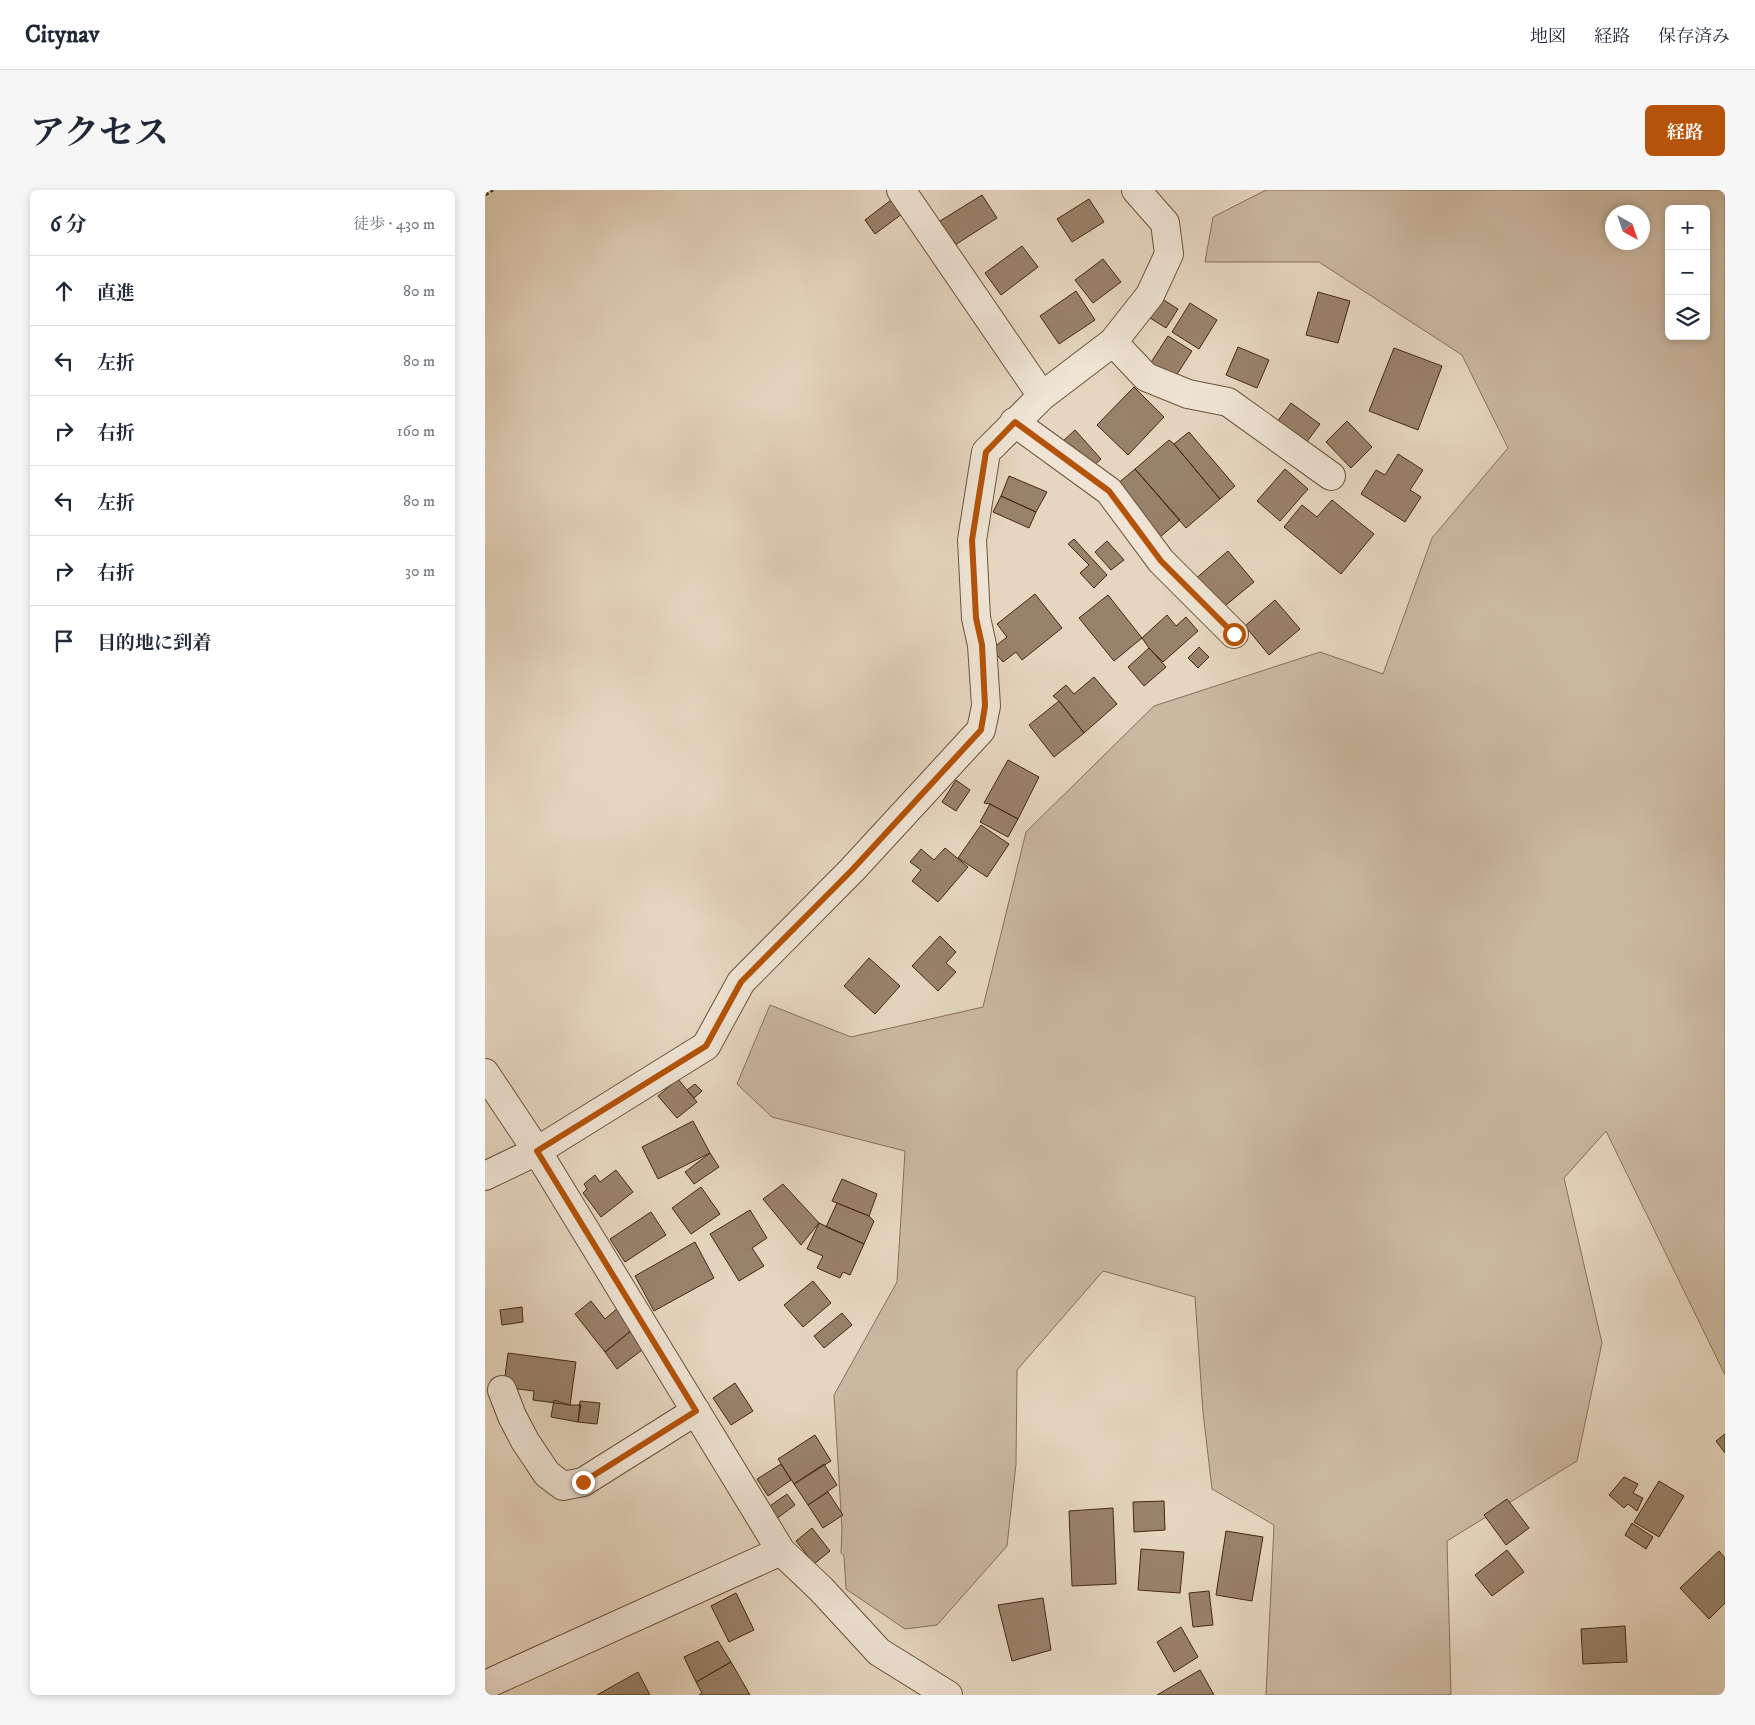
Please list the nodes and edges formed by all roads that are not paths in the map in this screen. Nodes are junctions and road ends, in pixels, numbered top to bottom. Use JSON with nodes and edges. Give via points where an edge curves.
{"nodes":[{"id":1,"x":901,"y":190,"type":"edge"},
{"id":2,"x":1136,"y":190,"type":"edge"},
{"id":3,"x":1113,"y":342,"type":"junction"},
{"id":4,"x":1042,"y":396,"type":"junction"},
{"id":5,"x":1015,"y":422,"type":"junction"},
{"id":6,"x":1331,"y":476,"type":"dead end"},
{"id":7,"x":1234,"y":634,"type":"dead end"},
{"id":8,"x":485,"y":1073,"type":"edge"},
{"id":9,"x":537,"y":1151,"type":"junction"},
{"id":10,"x":485,"y":1176,"type":"edge"},
{"id":11,"x":503,"y":1390,"type":"dead end"},
{"id":12,"x":696,"y":1411,"type":"junction"},
{"id":13,"x":781,"y":1551,"type":"junction"},
{"id":14,"x":485,"y":1685,"type":"edge"},
{"id":15,"x":948,"y":1695,"type":"edge"}],
"edges":[{"from":1,"to":4,"type":"street"},
{"from":2,"to":3,"type":"street","via":[[1165,224],[1169,254],[1150,295]]},
{"from":3,"to":4,"type":"street"},
{"from":3,"to":6,"type":"street","via":[[1146,377],[1188,394],[1228,402]]},
{"from":4,"to":5,"type":"street"},
{"from":5,"to":7,"type":"street","via":[[1109,491],[1161,561]]},
{"from":5,"to":9,"type":"street","via":[[986,452],[972,540],[985,706],[981,730],[852,870],[741,982],[706,1046]]},
{"from":8,"to":9,"type":"street"},
{"from":9,"to":10,"type":"street"},
{"from":9,"to":12,"type":"street"},
{"from":11,"to":12,"type":"street","via":[[525,1442],[547,1474],[563,1486],[583,1482]]},
{"from":12,"to":13,"type":"street"},
{"from":13,"to":14,"type":"street"},
{"from":13,"to":15,"type":"street","via":[[879,1652]]}]}
